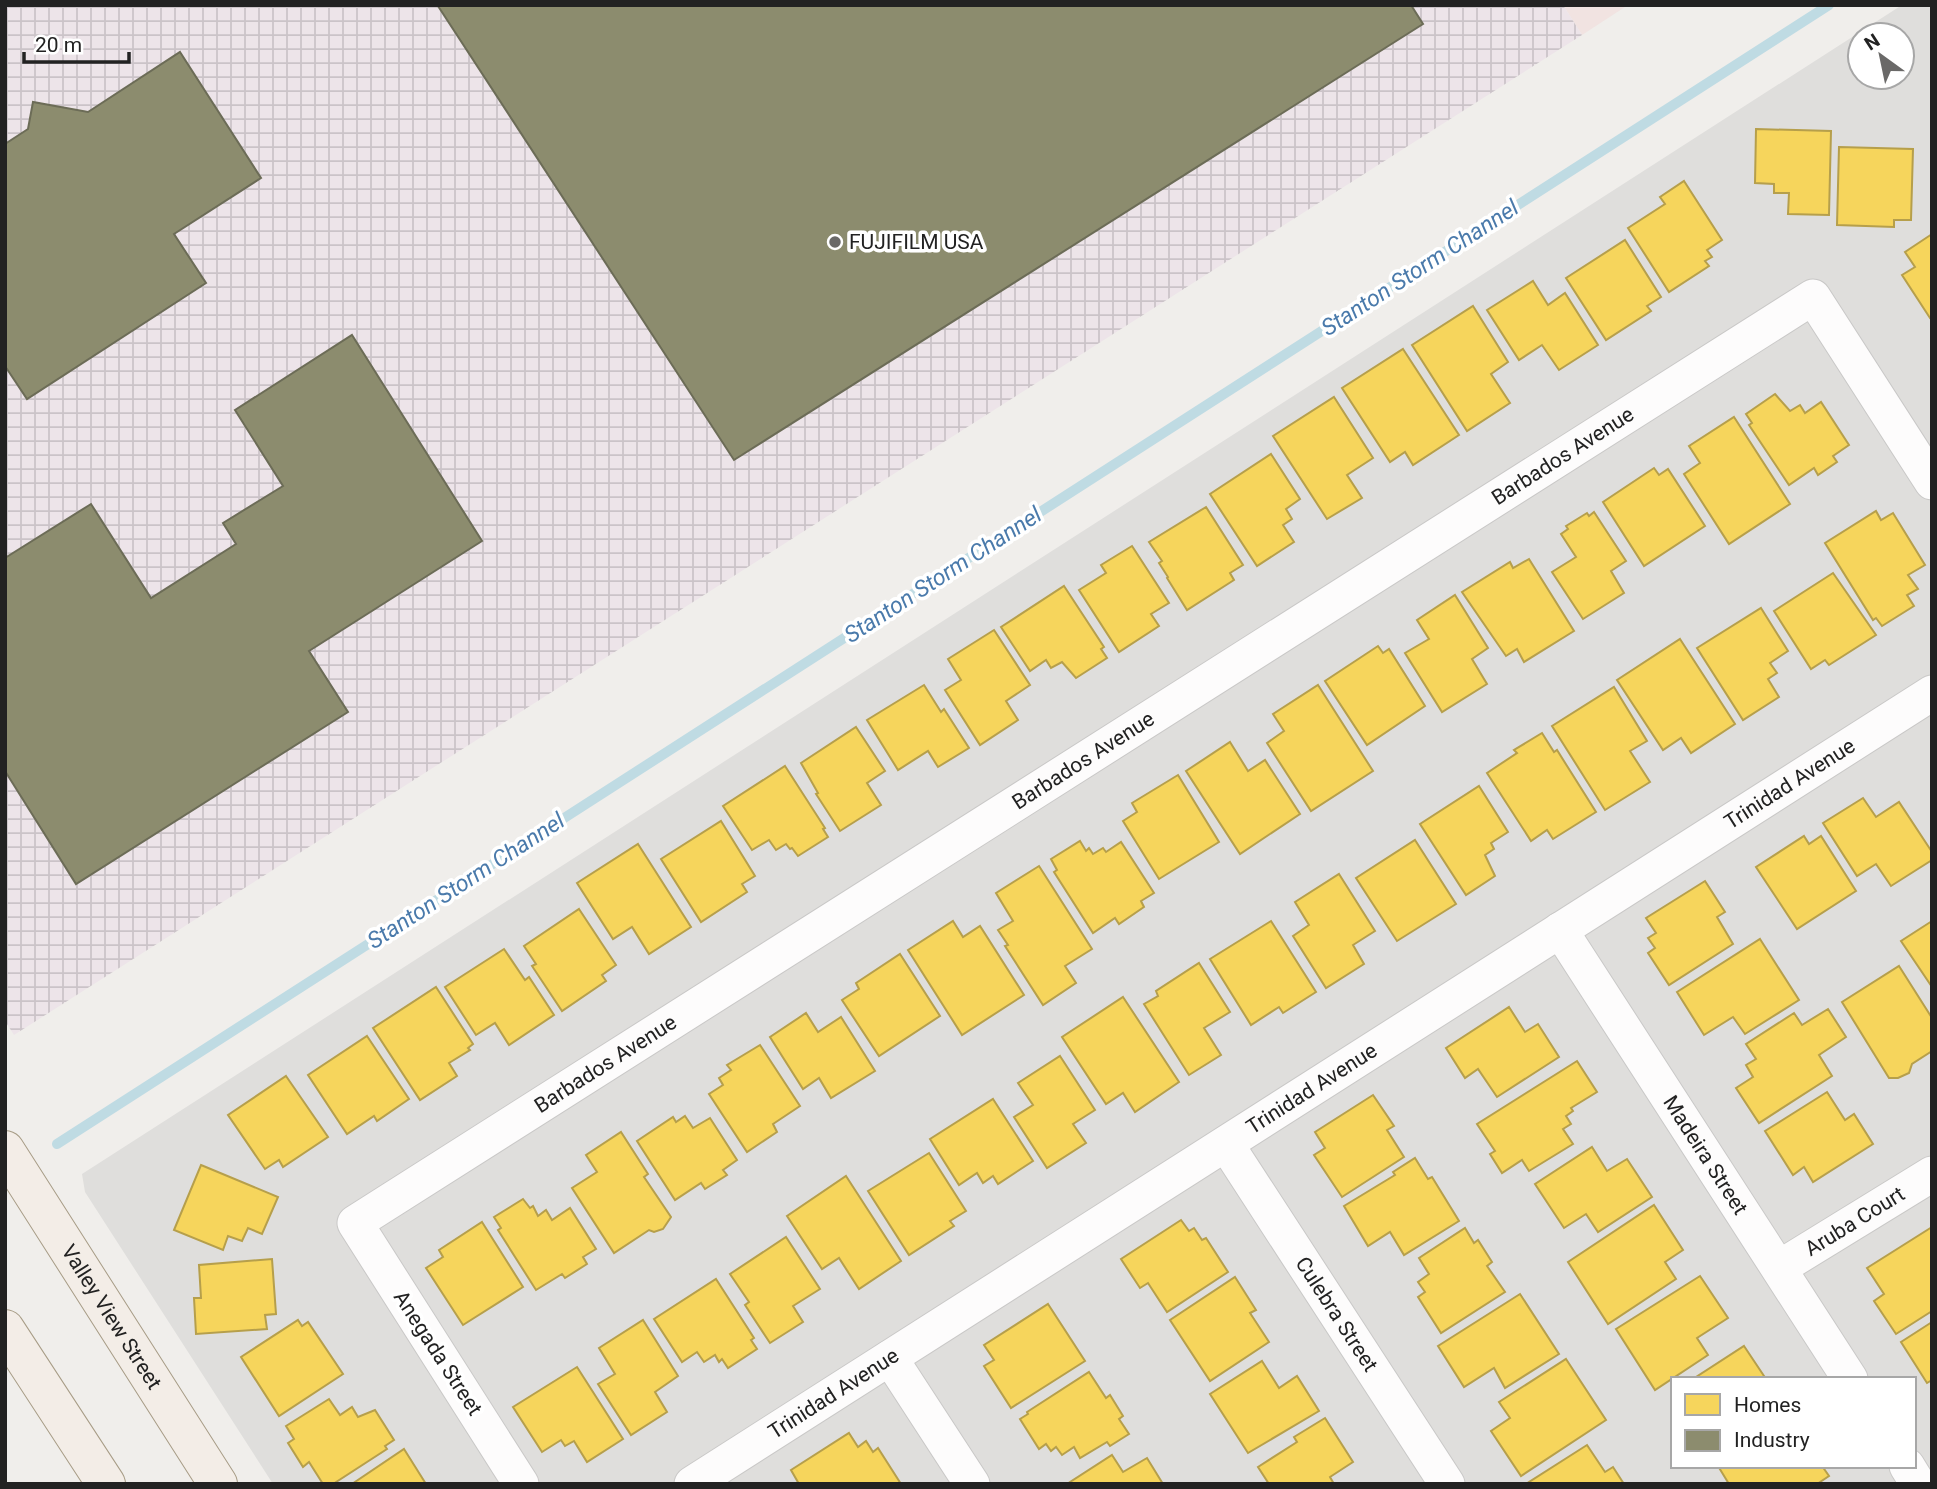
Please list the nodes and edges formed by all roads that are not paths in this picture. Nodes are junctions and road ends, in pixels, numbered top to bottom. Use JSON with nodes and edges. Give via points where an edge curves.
{"nodes":[{"id":1,"x":1932,"y":482,"type":"edge"},
{"id":2,"x":1932,"y":693,"type":"edge"},
{"id":3,"x":1560,"y":930,"type":"junction"},
{"id":4,"x":1226,"y":1143,"type":"junction"},
{"id":5,"x":5,"y":1150,"type":"edge"},
{"id":6,"x":1932,"y":1174,"type":"edge"},
{"id":7,"x":355,"y":1223,"type":"joint"},
{"id":8,"x":1779,"y":1268,"type":"junction"},
{"id":9,"x":5,"y":1329,"type":"edge"},
{"id":10,"x":890,"y":1358,"type":"junction"},
{"id":11,"x":1849,"y":1377,"type":"edge"},
{"id":12,"x":1908,"y":1468,"type":"edge"},
{"id":13,"x":106,"y":1484,"type":"edge"},
{"id":14,"x":218,"y":1484,"type":"edge"},
{"id":15,"x":521,"y":1484,"type":"edge"},
{"id":16,"x":692,"y":1484,"type":"edge"},
{"id":17,"x":972,"y":1484,"type":"edge"},
{"id":18,"x":1447,"y":1484,"type":"edge"},
{"id":19,"x":1918,"y":1484,"type":"edge"}],
"edges":[{"from":1,"to":7,"type":"street","name":"Barbados Avenue","via":[[1813,297]]},
{"from":2,"to":3,"type":"street","name":"Trinidad Avenue"},
{"from":3,"to":4,"type":"street","name":"Trinidad Avenue"},
{"from":3,"to":8,"type":"street","name":"Madeira Street"},
{"from":4,"to":10,"type":"street","name":"Trinidad Avenue"},
{"from":4,"to":18,"type":"street","name":"Culebra Street"},
{"from":5,"to":14,"type":"main road","name":"Valley View Street"},
{"from":6,"to":8,"type":"street","name":"Aruba Court"},
{"from":7,"to":15,"type":"street","name":"Anegada Street"},
{"from":8,"to":11,"type":"street","name":"Madeira Street"},
{"from":9,"to":13,"type":"main road"},
{"from":10,"to":16,"type":"street","name":"Trinidad Avenue"},
{"from":10,"to":17,"type":"street"},
{"from":12,"to":19,"type":"street"}]}
